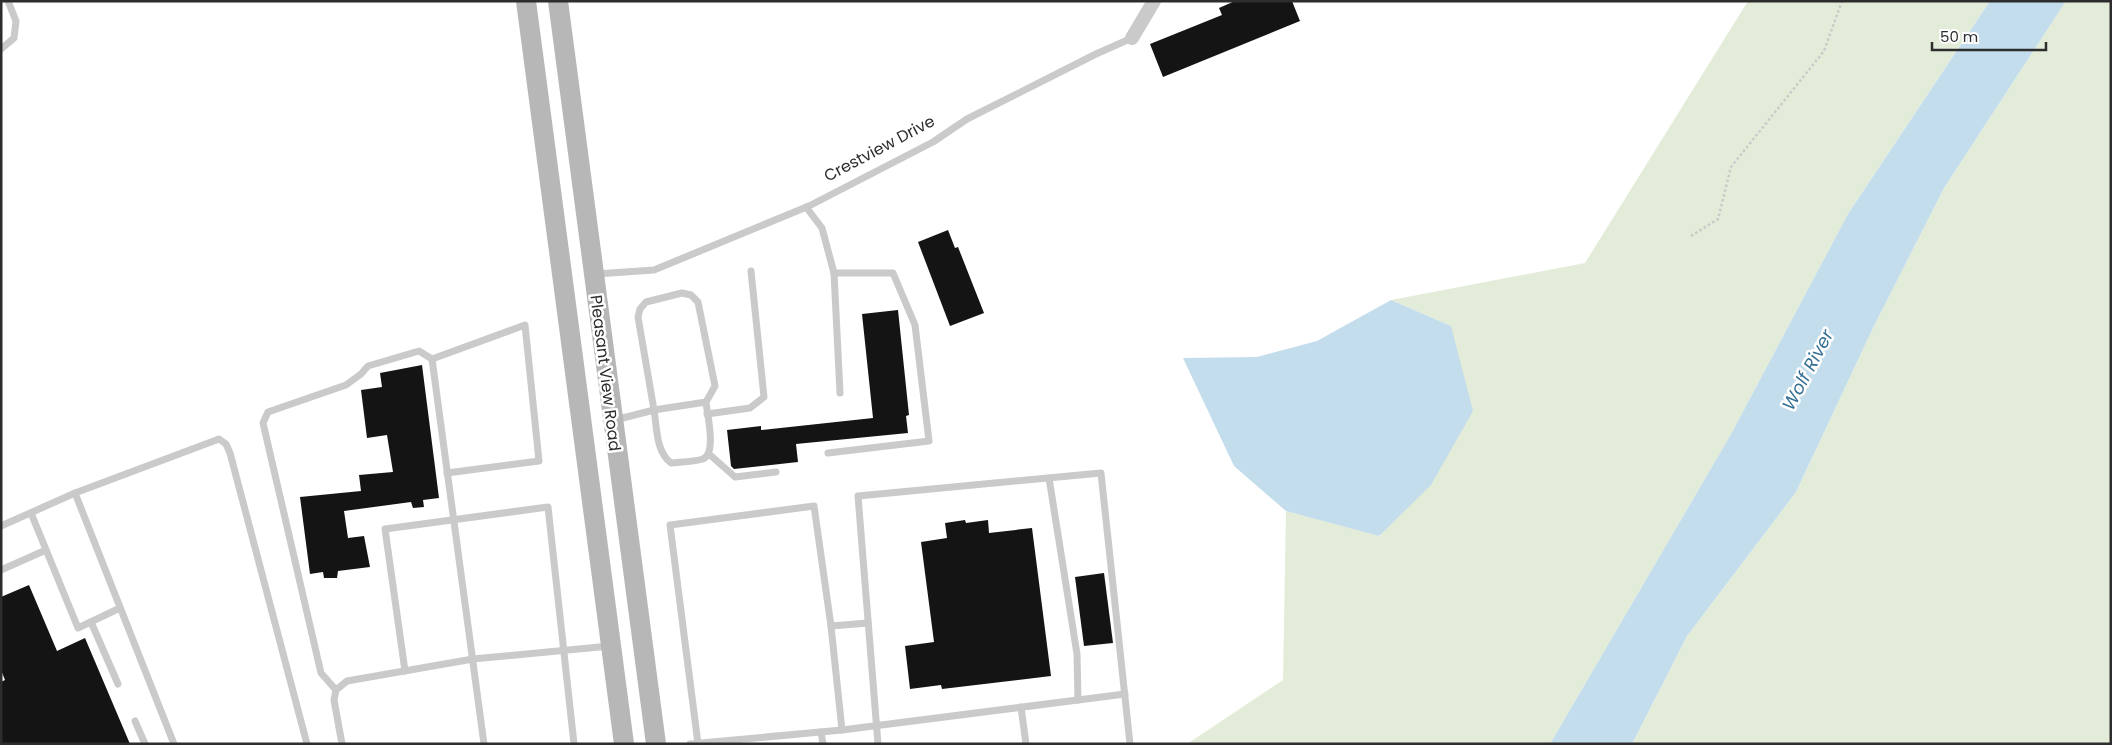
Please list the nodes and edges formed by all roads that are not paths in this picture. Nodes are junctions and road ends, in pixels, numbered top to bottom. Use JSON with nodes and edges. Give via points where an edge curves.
{"nodes":[{"id":1,"x":8,"y":1,"type":"edge"},
{"id":2,"x":526,"y":1,"type":"edge"},
{"id":3,"x":558,"y":1,"type":"edge"},
{"id":4,"x":1154,"y":1,"type":"edge"},
{"id":5,"x":1132,"y":38,"type":"joint"},
{"id":6,"x":1,"y":49,"type":"edge"},
{"id":7,"x":573,"y":117,"type":"junction"},
{"id":8,"x":541,"y":119,"type":"junction"},
{"id":9,"x":806,"y":207,"type":"junction"},
{"id":10,"x":751,"y":271,"type":"dead end"},
{"id":11,"x":834,"y":273,"type":"junction"},
{"id":12,"x":593,"y":274,"type":"junction"},
{"id":13,"x":432,"y":359,"type":"junction"},
{"id":14,"x":840,"y":393,"type":"dead end"},
{"id":15,"x":706,"y":402,"type":"junction"},
{"id":16,"x":654,"y":410,"type":"junction"},
{"id":17,"x":707,"y":414,"type":"junction"},
{"id":18,"x":612,"y":421,"type":"junction"},
{"id":19,"x":828,"y":453,"type":"dead end"},
{"id":20,"x":709,"y":454,"type":"junction"},
{"id":21,"x":776,"y":472,"type":"dead end"},
{"id":22,"x":447,"y":473,"type":"junction"},
{"id":23,"x":1049,"y":478,"type":"junction"},
{"id":24,"x":75,"y":493,"type":"junction"},
{"id":25,"x":31,"y":513,"type":"junction"},
{"id":26,"x":454,"y":519,"type":"junction"},
{"id":27,"x":1,"y":526,"type":"edge"},
{"id":28,"x":46,"y":550,"type":"junction"},
{"id":29,"x":1,"y":570,"type":"edge"},
{"id":30,"x":120,"y":608,"type":"junction"},
{"id":31,"x":92,"y":622,"type":"junction"},
{"id":32,"x":868,"y":623,"type":"junction"},
{"id":33,"x":831,"y":626,"type":"junction"},
{"id":34,"x":610,"y":646,"type":"junction"},
{"id":35,"x":562,"y":650,"type":"junction"},
{"id":36,"x":473,"y":659,"type":"junction"},
{"id":37,"x":405,"y":671,"type":"junction"},
{"id":38,"x":118,"y":684,"type":"dead end"},
{"id":39,"x":336,"y":690,"type":"junction"},
{"id":40,"x":1125,"y":694,"type":"junction"},
{"id":41,"x":1078,"y":700,"type":"junction"},
{"id":42,"x":1022,"y":707,"type":"junction"},
{"id":43,"x":135,"y":721,"type":"dead end"},
{"id":44,"x":876,"y":726,"type":"junction"},
{"id":45,"x":842,"y":730,"type":"junction"},
{"id":46,"x":821,"y":732,"type":"junction"},
{"id":47,"x":698,"y":743,"type":"edge"},
{"id":48,"x":145,"y":744,"type":"edge"},
{"id":49,"x":174,"y":744,"type":"edge"},
{"id":50,"x":307,"y":744,"type":"edge"},
{"id":51,"x":342,"y":744,"type":"edge"},
{"id":52,"x":484,"y":744,"type":"edge"},
{"id":53,"x":574,"y":744,"type":"edge"},
{"id":54,"x":624,"y":744,"type":"edge"},
{"id":55,"x":656,"y":744,"type":"edge"},
{"id":56,"x":690,"y":744,"type":"edge"},
{"id":57,"x":823,"y":744,"type":"edge"},
{"id":58,"x":878,"y":744,"type":"edge"},
{"id":59,"x":1026,"y":744,"type":"edge"},
{"id":60,"x":1130,"y":744,"type":"edge"}],
"edges":[{"from":1,"to":6,"type":"lane","via":[[16,21],[14,38]]},
{"from":2,"to":8,"type":"main road","name":"Pleasant View Road"},
{"from":3,"to":7,"type":"main road","name":"Pleasant View Road"},
{"from":4,"to":5,"type":"street","name":"Crestview Drive"},
{"from":5,"to":9,"type":"lane","name":"Crestview Drive","via":[[966,119],[933,142]]},
{"from":7,"to":8,"type":"main road"},
{"from":7,"to":12,"type":"main road","name":"Pleasant View Road"},
{"from":8,"to":34,"type":"main road","name":"Pleasant View Road"},
{"from":9,"to":11,"type":"lane","via":[[822,228]]},
{"from":9,"to":12,"type":"lane","name":"Crestview Drive","via":[[654,270]]},
{"from":10,"to":17,"type":"lane","via":[[764,397],[750,408]]},
{"from":11,"to":14,"type":"lane"},
{"from":11,"to":19,"type":"lane","via":[[893,273],[916,325],[929,441]]},
{"from":12,"to":18,"type":"main road","name":"Pleasant View Road"},
{"from":13,"to":22,"type":"lane"},
{"from":13,"to":22,"type":"lane","via":[[525,326],[539,461]]},
{"from":13,"to":39,"type":"lane","via":[[419,350],[368,366],[346,385],[268,412],[263,423],[321,673]]},
{"from":15,"to":16,"type":"lane"},
{"from":15,"to":16,"type":"lane","via":[[714,386],[698,302],[690,295],[682,294],[646,302],[638,317]]},
{"from":15,"to":17,"type":"lane"},
{"from":16,"to":18,"type":"lane"},
{"from":16,"to":20,"type":"lane","via":[[664,458],[671,463],[703,458]]},
{"from":17,"to":20,"type":"lane"},
{"from":18,"to":55,"type":"main road","name":"Pleasant View Road"},
{"from":20,"to":21,"type":"lane","via":[[735,477]]},
{"from":22,"to":26,"type":"lane"},
{"from":23,"to":32,"type":"lane","via":[[858,496]]},
{"from":23,"to":40,"type":"lane","via":[[1101,473]]},
{"from":23,"to":41,"type":"lane","via":[[1077,654]]},
{"from":24,"to":25,"type":"lane"},
{"from":24,"to":30,"type":"lane"},
{"from":24,"to":50,"type":"lane","via":[[209,441],[219,439],[226,444]]},
{"from":25,"to":27,"type":"lane"},
{"from":25,"to":28,"type":"lane"},
{"from":26,"to":35,"type":"lane","via":[[548,507]]},
{"from":26,"to":36,"type":"lane"},
{"from":26,"to":37,"type":"lane","via":[[385,529]]},
{"from":28,"to":29,"type":"lane"},
{"from":28,"to":31,"type":"lane","via":[[78,628]]},
{"from":30,"to":31,"type":"lane"},
{"from":30,"to":49,"type":"lane"},
{"from":31,"to":38,"type":"lane"},
{"from":32,"to":33,"type":"lane"},
{"from":32,"to":44,"type":"lane"},
{"from":33,"to":45,"type":"lane"},
{"from":33,"to":47,"type":"lane","via":[[814,506],[670,525]]},
{"from":34,"to":35,"type":"lane"},
{"from":34,"to":54,"type":"main road","name":"Pleasant View Road"},
{"from":35,"to":36,"type":"lane"},
{"from":35,"to":53,"type":"lane"},
{"from":36,"to":37,"type":"lane"},
{"from":36,"to":52,"type":"lane"},
{"from":37,"to":39,"type":"lane","via":[[347,681]]},
{"from":39,"to":51,"type":"lane","via":[[334,700]]},
{"from":40,"to":41,"type":"lane"},
{"from":40,"to":60,"type":"lane"},
{"from":41,"to":42,"type":"lane"},
{"from":42,"to":44,"type":"lane"},
{"from":42,"to":59,"type":"lane"},
{"from":43,"to":48,"type":"lane"},
{"from":44,"to":45,"type":"lane"},
{"from":44,"to":58,"type":"lane"},
{"from":45,"to":46,"type":"lane"},
{"from":46,"to":47,"type":"lane"},
{"from":46,"to":57,"type":"lane"},
{"from":47,"to":56,"type":"lane"}]}
